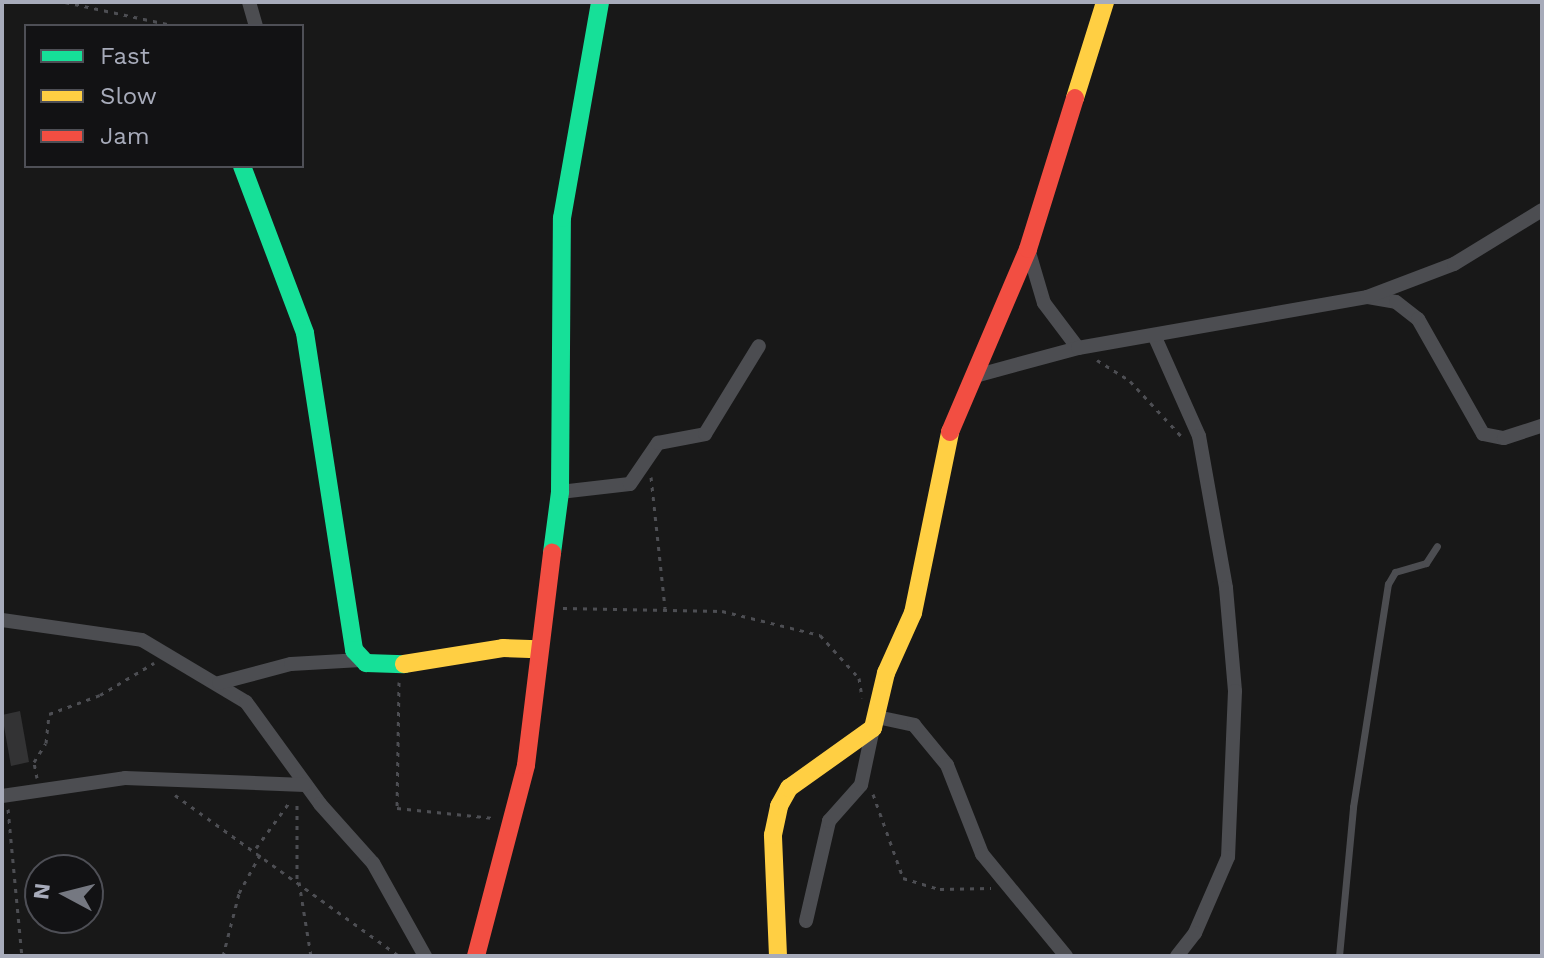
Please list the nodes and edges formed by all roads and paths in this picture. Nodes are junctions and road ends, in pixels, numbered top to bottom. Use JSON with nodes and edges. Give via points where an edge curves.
{"nodes":[{"id":1,"x":65,"y":2,"type":"edge"},
{"id":2,"x":249,"y":2,"type":"edge"},
{"id":3,"x":600,"y":2,"type":"edge"},
{"id":4,"x":1105,"y":2,"type":"edge"},
{"id":5,"x":167,"y":24,"type":"edge"},
{"id":6,"x":255,"y":24,"type":"edge"},
{"id":7,"x":243,"y":168,"type":"edge"},
{"id":8,"x":1542,"y":210,"type":"edge"},
{"id":9,"x":1028,"y":249,"type":"junction"},
{"id":10,"x":1367,"y":297,"type":"junction"},
{"id":11,"x":1154,"y":335,"type":"junction"},
{"id":12,"x":759,"y":346,"type":"dead end"},
{"id":13,"x":1078,"y":348,"type":"junction"},
{"id":14,"x":975,"y":376,"type":"junction"},
{"id":15,"x":1542,"y":426,"type":"edge"},
{"id":16,"x":1188,"y":444,"type":"dead end"},
{"id":17,"x":647,"y":464,"type":"junction"},
{"id":18,"x":560,"y":492,"type":"junction"},
{"id":19,"x":1437,"y":546,"type":"dead end"},
{"id":20,"x":544,"y":602,"type":"junction"},
{"id":21,"x":665,"y":608,"type":"junction"},
{"id":22,"x":2,"y":620,"type":"edge"},
{"id":23,"x":537,"y":649,"type":"junction"},
{"id":24,"x":171,"y":656,"type":"junction"},
{"id":25,"x":361,"y":660,"type":"junction"},
{"id":26,"x":387,"y":667,"type":"junction"},
{"id":27,"x":219,"y":683,"type":"junction"},
{"id":28,"x":875,"y":723,"type":"junction"},
{"id":29,"x":868,"y":766,"type":"junction"},
{"id":30,"x":161,"y":781,"type":"junction"},
{"id":31,"x":305,"y":785,"type":"junction"},
{"id":32,"x":39,"y":790,"type":"junction"},
{"id":33,"x":4,"y":796,"type":"edge"},
{"id":34,"x":514,"y":820,"type":"junction"},
{"id":35,"x":256,"y":848,"type":"junction"},
{"id":36,"x":261,"y":853,"type":"junction"},
{"id":37,"x":298,"y":881,"type":"junction"},
{"id":38,"x":1007,"y":885,"type":"junction"},
{"id":39,"x":806,"y":921,"type":"dead end"},
{"id":40,"x":22,"y":956,"type":"edge"},
{"id":41,"x":223,"y":956,"type":"edge"},
{"id":42,"x":311,"y":956,"type":"edge"},
{"id":43,"x":399,"y":956,"type":"edge"},
{"id":44,"x":425,"y":956,"type":"edge"},
{"id":45,"x":476,"y":956,"type":"edge"},
{"id":46,"x":778,"y":956,"type":"edge"},
{"id":47,"x":1066,"y":956,"type":"edge"},
{"id":48,"x":1177,"y":956,"type":"edge"},
{"id":49,"x":1339,"y":956,"type":"edge"}],
"edges":[{"from":1,"to":5,"type":"path"},
{"from":2,"to":6,"type":"street"},
{"from":3,"to":18,"type":"street","via":[[558,265]]},
{"from":4,"to":9,"type":"street"},
{"from":7,"to":25,"type":"street","via":[[305,333],[348,618]]},
{"from":8,"to":10,"type":"street","via":[[1454,264]]},
{"from":9,"to":13,"type":"street","via":[[1044,303]]},
{"from":9,"to":14,"type":"street"},
{"from":10,"to":11,"type":"street"},
{"from":10,"to":15,"type":"street","via":[[1396,302],[1418,319],[1483,434],[1504,438]]},
{"from":11,"to":13,"type":"street"},
{"from":11,"to":48,"type":"street","via":[[1199,436],[1226,588],[1235,691],[1228,857],[1195,933]]},
{"from":12,"to":17,"type":"street","via":[[705,434],[658,443]]},
{"from":13,"to":14,"type":"street"},
{"from":13,"to":16,"type":"path","via":[[1130,381]]},
{"from":14,"to":28,"type":"street","via":[[943,449],[913,613],[886,673]]},
{"from":17,"to":18,"type":"street","via":[[630,484]]},
{"from":17,"to":21,"type":"path","via":[[657,498]]},
{"from":18,"to":20,"type":"street"},
{"from":19,"to":49,"type":"lane","via":[[1426,563],[1395,572],[1388,584],[1353,807]]},
{"from":20,"to":21,"type":"path","via":[[590,611]]},
{"from":20,"to":23,"type":"street"},
{"from":21,"to":28,"type":"path","via":[[747,614],[826,638],[859,678]]},
{"from":22,"to":24,"type":"street","via":[[142,640]]},
{"from":23,"to":26,"type":"street","via":[[503,648]]},
{"from":23,"to":34,"type":"street","via":[[526,765]]},
{"from":24,"to":27,"type":"street"},
{"from":24,"to":32,"type":"path","via":[[100,695],[49,714],[46,743],[34,762]]},
{"from":25,"to":26,"type":"street"},
{"from":25,"to":27,"type":"street","via":[[291,664]]},
{"from":26,"to":34,"type":"path","via":[[399,681],[397,808]]},
{"from":27,"to":31,"type":"street","via":[[261,719]]},
{"from":28,"to":29,"type":"street"},
{"from":28,"to":38,"type":"street","via":[[914,725],[947,765],[982,854]]},
{"from":28,"to":46,"type":"street","via":[[789,788],[779,806],[773,835]]},
{"from":29,"to":38,"type":"path","via":[[903,878],[940,889]]},
{"from":29,"to":39,"type":"street","via":[[861,785],[829,821]]},
{"from":30,"to":31,"type":"street"},
{"from":30,"to":32,"type":"street","via":[[125,778]]},
{"from":30,"to":35,"type":"path","via":[[190,808]]},
{"from":31,"to":44,"type":"street","via":[[373,863]]},
{"from":32,"to":33,"type":"street"},
{"from":33,"to":40,"type":"path"},
{"from":34,"to":45,"type":"street"},
{"from":35,"to":36,"type":"path"},
{"from":35,"to":37,"type":"path","via":[[294,796],[301,806]]},
{"from":36,"to":37,"type":"path"},
{"from":36,"to":41,"type":"path","via":[[235,901]]},
{"from":37,"to":42,"type":"path"},
{"from":37,"to":43,"type":"path"},
{"from":38,"to":47,"type":"street"}]}
